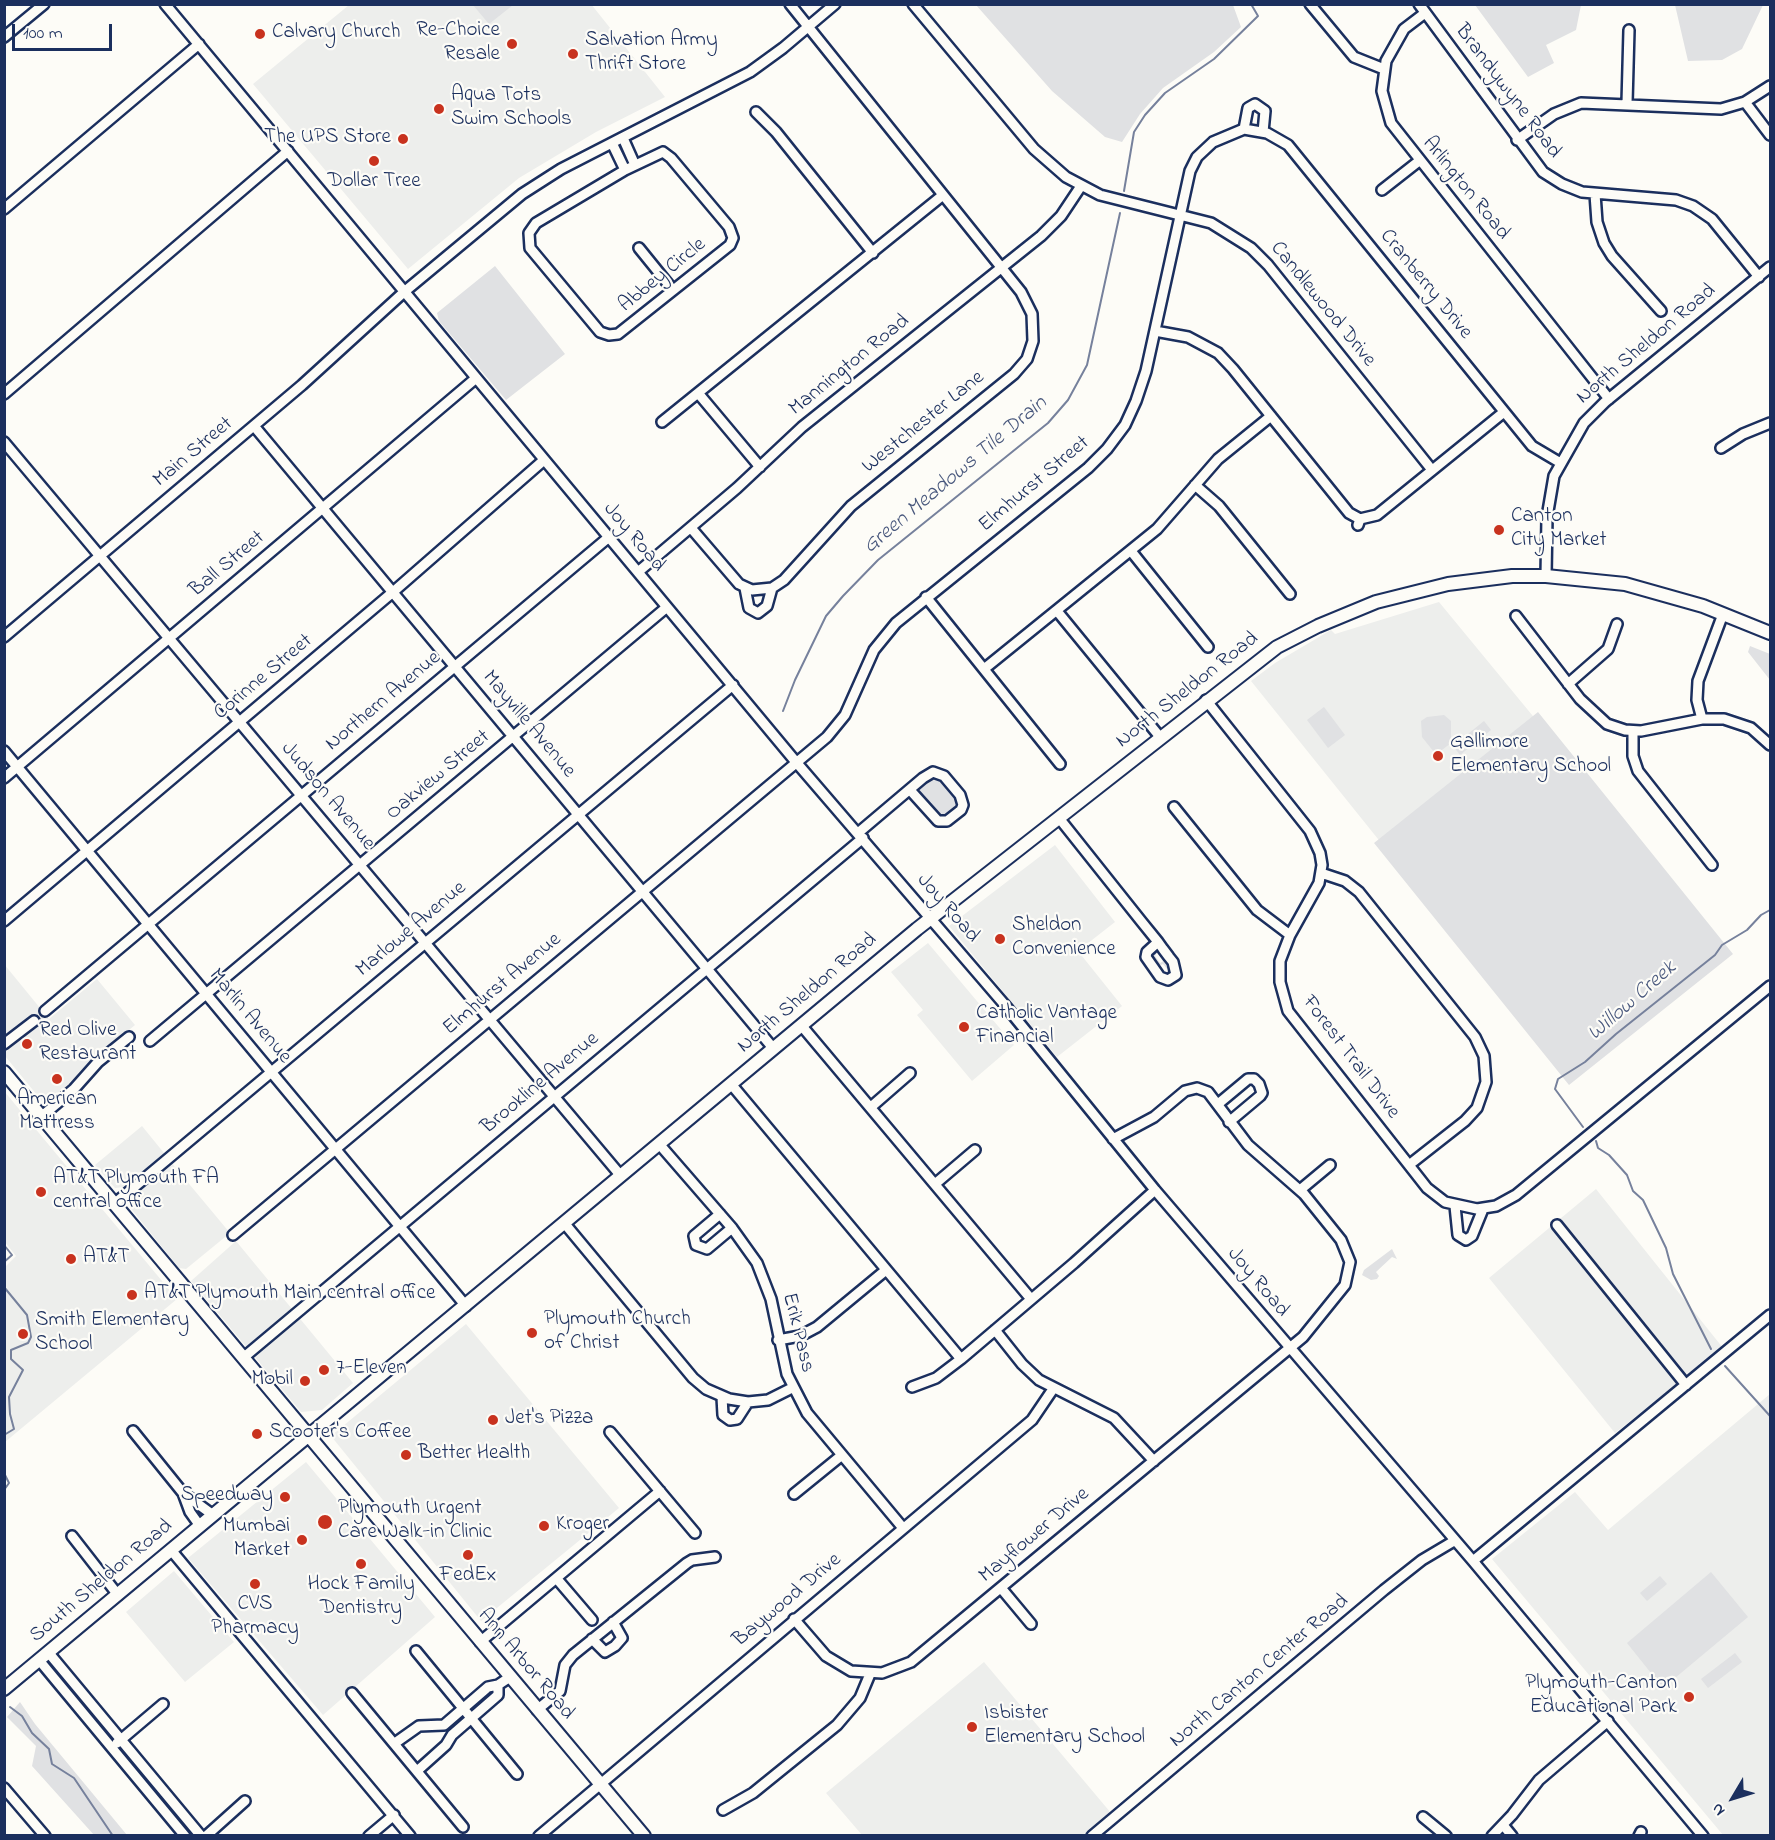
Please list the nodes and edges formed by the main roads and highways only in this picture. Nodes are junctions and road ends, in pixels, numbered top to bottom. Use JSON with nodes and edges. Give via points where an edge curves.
{"nodes":[{"id":1,"x":1770,"y":633,"type":"edge"},
{"id":2,"x":4,"y":1072,"type":"edge"},
{"id":3,"x":308,"y":1436,"type":"junction"},
{"id":4,"x":4,"y":1689,"type":"edge"},
{"id":5,"x":644,"y":1836,"type":"edge"}],
"edges":[{"from":1,"to":3,"type":"main road","name":"North Sheldon Road","via":[[1653,590],[1624,584],[1546,576],[1494,577],[1376,602],[1277,647],[931,919]]},
{"from":2,"to":3,"type":"main road","name":"Ann Arbor Road"},
{"from":3,"to":4,"type":"main road","name":"South Sheldon Road"},
{"from":3,"to":5,"type":"main road","name":"Ann Arbor Road"}]}
